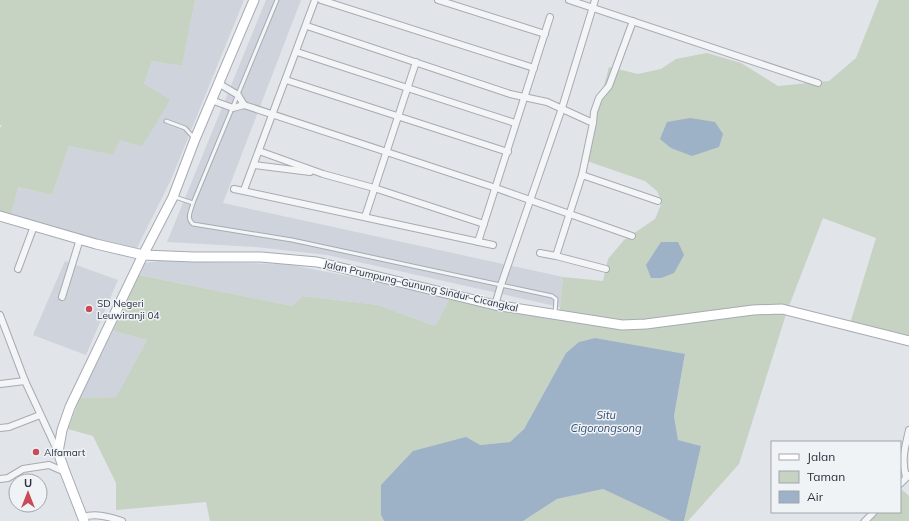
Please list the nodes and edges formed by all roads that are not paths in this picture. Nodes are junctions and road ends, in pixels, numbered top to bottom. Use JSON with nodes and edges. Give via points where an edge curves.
{"nodes":[{"id":1,"x":254,"y":0,"type":"edge"},
{"id":2,"x":277,"y":0,"type":"edge"},
{"id":3,"x":315,"y":0,"type":"edge"},
{"id":4,"x":321,"y":0,"type":"edge"},
{"id":5,"x":438,"y":0,"type":"edge"},
{"id":6,"x":569,"y":0,"type":"edge"},
{"id":7,"x":595,"y":0,"type":"edge"},
{"id":8,"x":593,"y":8,"type":"junction"},
{"id":9,"x":550,"y":17,"type":"dead end"},
{"id":10,"x":633,"y":21,"type":"junction"},
{"id":11,"x":307,"y":26,"type":"junction"},
{"id":12,"x":544,"y":34,"type":"junction"},
{"id":13,"x":296,"y":52,"type":"junction"},
{"id":14,"x":416,"y":62,"type":"junction"},
{"id":15,"x":534,"y":68,"type":"junction"},
{"id":16,"x":286,"y":80,"type":"junction"},
{"id":17,"x":218,"y":83,"type":"junction"},
{"id":18,"x":818,"y":83,"type":"dead end"},
{"id":19,"x":408,"y":88,"type":"junction"},
{"id":20,"x":238,"y":95,"type":"junction"},
{"id":21,"x":525,"y":96,"type":"junction"},
{"id":22,"x":211,"y":100,"type":"junction"},
{"id":23,"x":244,"y":105,"type":"junction"},
{"id":24,"x":233,"y":108,"type":"junction"},
{"id":25,"x":562,"y":108,"type":"junction"},
{"id":26,"x":273,"y":115,"type":"junction"},
{"id":27,"x":398,"y":116,"type":"junction"},
{"id":28,"x":166,"y":121,"type":"dead end"},
{"id":29,"x":515,"y":123,"type":"junction"},
{"id":30,"x":593,"y":123,"type":"junction"},
{"id":31,"x":195,"y":138,"type":"junction"},
{"id":32,"x":259,"y":151,"type":"junction"},
{"id":33,"x":386,"y":152,"type":"junction"},
{"id":34,"x":508,"y":152,"type":"junction"},
{"id":35,"x":254,"y":165,"type":"junction"},
{"id":36,"x":323,"y":174,"type":"junction"},
{"id":37,"x":582,"y":175,"type":"junction"},
{"id":38,"x":374,"y":188,"type":"junction"},
{"id":39,"x":496,"y":188,"type":"junction"},
{"id":40,"x":234,"y":189,"type":"dead end"},
{"id":41,"x":244,"y":190,"type":"junction"},
{"id":42,"x":173,"y":197,"type":"junction"},
{"id":43,"x":531,"y":200,"type":"junction"},
{"id":44,"x":658,"y":201,"type":"dead end"},
{"id":45,"x":193,"y":204,"type":"junction"},
{"id":46,"x":569,"y":214,"type":"junction"},
{"id":47,"x":0,"y":216,"type":"edge"},
{"id":48,"x":365,"y":217,"type":"junction"},
{"id":49,"x":484,"y":224,"type":"junction"},
{"id":50,"x":34,"y":226,"type":"junction"},
{"id":51,"x":632,"y":236,"type":"dead end"},
{"id":52,"x":80,"y":239,"type":"junction"},
{"id":53,"x":478,"y":242,"type":"junction"},
{"id":54,"x":493,"y":245,"type":"dead end"},
{"id":55,"x":540,"y":253,"type":"dead end"},
{"id":56,"x":143,"y":255,"type":"junction"},
{"id":57,"x":556,"y":256,"type":"junction"},
{"id":58,"x":18,"y":269,"type":"dead end"},
{"id":59,"x":606,"y":269,"type":"dead end"},
{"id":60,"x":501,"y":285,"type":"junction"},
{"id":61,"x":62,"y":297,"type":"dead end"},
{"id":62,"x":495,"y":305,"type":"junction"},
{"id":63,"x":0,"y":315,"type":"edge"},
{"id":64,"x":554,"y":315,"type":"junction"},
{"id":65,"x":1,"y":322,"type":"edge"},
{"id":66,"x":909,"y":340,"type":"edge"},
{"id":67,"x":25,"y":381,"type":"junction"},
{"id":68,"x":0,"y":384,"type":"edge"},
{"id":69,"x":40,"y":416,"type":"junction"},
{"id":70,"x":0,"y":428,"type":"edge"},
{"id":71,"x":909,"y":430,"type":"edge"},
{"id":72,"x":58,"y":452,"type":"junction"},
{"id":73,"x":64,"y":472,"type":"junction"},
{"id":74,"x":908,"y":476,"type":"edge"},
{"id":75,"x":0,"y":479,"type":"edge"},
{"id":76,"x":873,"y":513,"type":"edge"},
{"id":77,"x":83,"y":519,"type":"edge"},
{"id":78,"x":122,"y":521,"type":"edge"},
{"id":79,"x":865,"y":521,"type":"edge"}],
"edges":[{"from":1,"to":17,"type":"main road"},
{"from":2,"to":20,"type":"lane"},
{"from":3,"to":11,"type":"street"},
{"from":4,"to":15,"type":"street"},
{"from":5,"to":12,"type":"street"},
{"from":6,"to":8,"type":"street"},
{"from":7,"to":8,"type":"street"},
{"from":8,"to":10,"type":"street"},
{"from":8,"to":25,"type":"street"},
{"from":9,"to":12,"type":"street"},
{"from":10,"to":18,"type":"street"},
{"from":10,"to":30,"type":"street","via":[[609,86],[599,98]]},
{"from":11,"to":13,"type":"street"},
{"from":11,"to":14,"type":"street"},
{"from":12,"to":15,"type":"street"},
{"from":13,"to":16,"type":"street"},
{"from":13,"to":19,"type":"street"},
{"from":14,"to":19,"type":"street"},
{"from":14,"to":21,"type":"street","via":[[510,94]]},
{"from":15,"to":21,"type":"street"},
{"from":16,"to":26,"type":"street"},
{"from":16,"to":27,"type":"street"},
{"from":17,"to":20,"type":"street"},
{"from":17,"to":22,"type":"main road"},
{"from":19,"to":27,"type":"street"},
{"from":19,"to":29,"type":"street"},
{"from":20,"to":23,"type":"street"},
{"from":20,"to":24,"type":"lane"},
{"from":21,"to":25,"type":"street"},
{"from":21,"to":29,"type":"street"},
{"from":22,"to":24,"type":"street"},
{"from":22,"to":31,"type":"main road"},
{"from":23,"to":24,"type":"street"},
{"from":23,"to":26,"type":"street"},
{"from":24,"to":45,"type":"lane"},
{"from":25,"to":30,"type":"street"},
{"from":25,"to":43,"type":"street"},
{"from":26,"to":32,"type":"street"},
{"from":26,"to":33,"type":"street"},
{"from":27,"to":33,"type":"street"},
{"from":27,"to":34,"type":"street"},
{"from":28,"to":31,"type":"lane","via":[[185,128]]},
{"from":29,"to":34,"type":"street"},
{"from":30,"to":37,"type":"street"},
{"from":31,"to":42,"type":"main road"},
{"from":32,"to":35,"type":"street"},
{"from":32,"to":36,"type":"street"},
{"from":33,"to":38,"type":"street"},
{"from":33,"to":39,"type":"street"},
{"from":34,"to":39,"type":"street"},
{"from":35,"to":36,"type":"street"},
{"from":35,"to":41,"type":"street"},
{"from":36,"to":38,"type":"street"},
{"from":37,"to":44,"type":"street"},
{"from":37,"to":46,"type":"street"},
{"from":38,"to":48,"type":"street"},
{"from":38,"to":49,"type":"street"},
{"from":39,"to":43,"type":"street"},
{"from":39,"to":49,"type":"street"},
{"from":40,"to":41,"type":"street"},
{"from":41,"to":48,"type":"street"},
{"from":42,"to":45,"type":"lane"},
{"from":42,"to":56,"type":"main road"},
{"from":43,"to":46,"type":"street"},
{"from":43,"to":60,"type":"street"},
{"from":45,"to":60,"type":"lane","via":[[189,218],[193,224],[292,240]]},
{"from":46,"to":51,"type":"street"},
{"from":46,"to":57,"type":"street"},
{"from":47,"to":50,"type":"main road","name":"Jalan Prumpung–Gunung Sindur–Cicangkal"},
{"from":48,"to":53,"type":"street"},
{"from":49,"to":53,"type":"street"},
{"from":50,"to":52,"type":"main road","name":"Jalan Prumpung–Gunung Sindur–Cicangkal"},
{"from":50,"to":58,"type":"street"},
{"from":52,"to":56,"type":"main road","name":"Jalan Prumpung–Gunung Sindur–Cicangkal"},
{"from":52,"to":61,"type":"street"},
{"from":53,"to":54,"type":"street"},
{"from":55,"to":57,"type":"street"},
{"from":56,"to":62,"type":"main road","name":"Jalan Prumpung–Gunung Sindur–Cicangkal","via":[[261,256],[317,262]]},
{"from":56,"to":72,"type":"main road","via":[[70,407]]},
{"from":57,"to":59,"type":"street"},
{"from":60,"to":62,"type":"street"},
{"from":60,"to":64,"type":"lane","via":[[552,296],[556,299]]},
{"from":62,"to":64,"type":"main road","name":"Jalan Prumpung–Gunung Sindur–Cicangkal"},
{"from":63,"to":65,"type":"street"},
{"from":64,"to":66,"type":"main road","name":"Jalan Prumpung–Gunung Sindur–Cicangkal","via":[[622,325],[782,309]]},
{"from":65,"to":67,"type":"street"},
{"from":67,"to":68,"type":"street"},
{"from":67,"to":69,"type":"street"},
{"from":69,"to":70,"type":"street"},
{"from":69,"to":72,"type":"street"},
{"from":71,"to":74,"type":"street","via":[[903,456],[904,469]]},
{"from":72,"to":73,"type":"main road"},
{"from":73,"to":75,"type":"street","via":[[48,465],[24,469],[8,478]]},
{"from":73,"to":77,"type":"main road"},
{"from":76,"to":79,"type":"street"},
{"from":77,"to":78,"type":"street","via":[[97,514]]}]}
